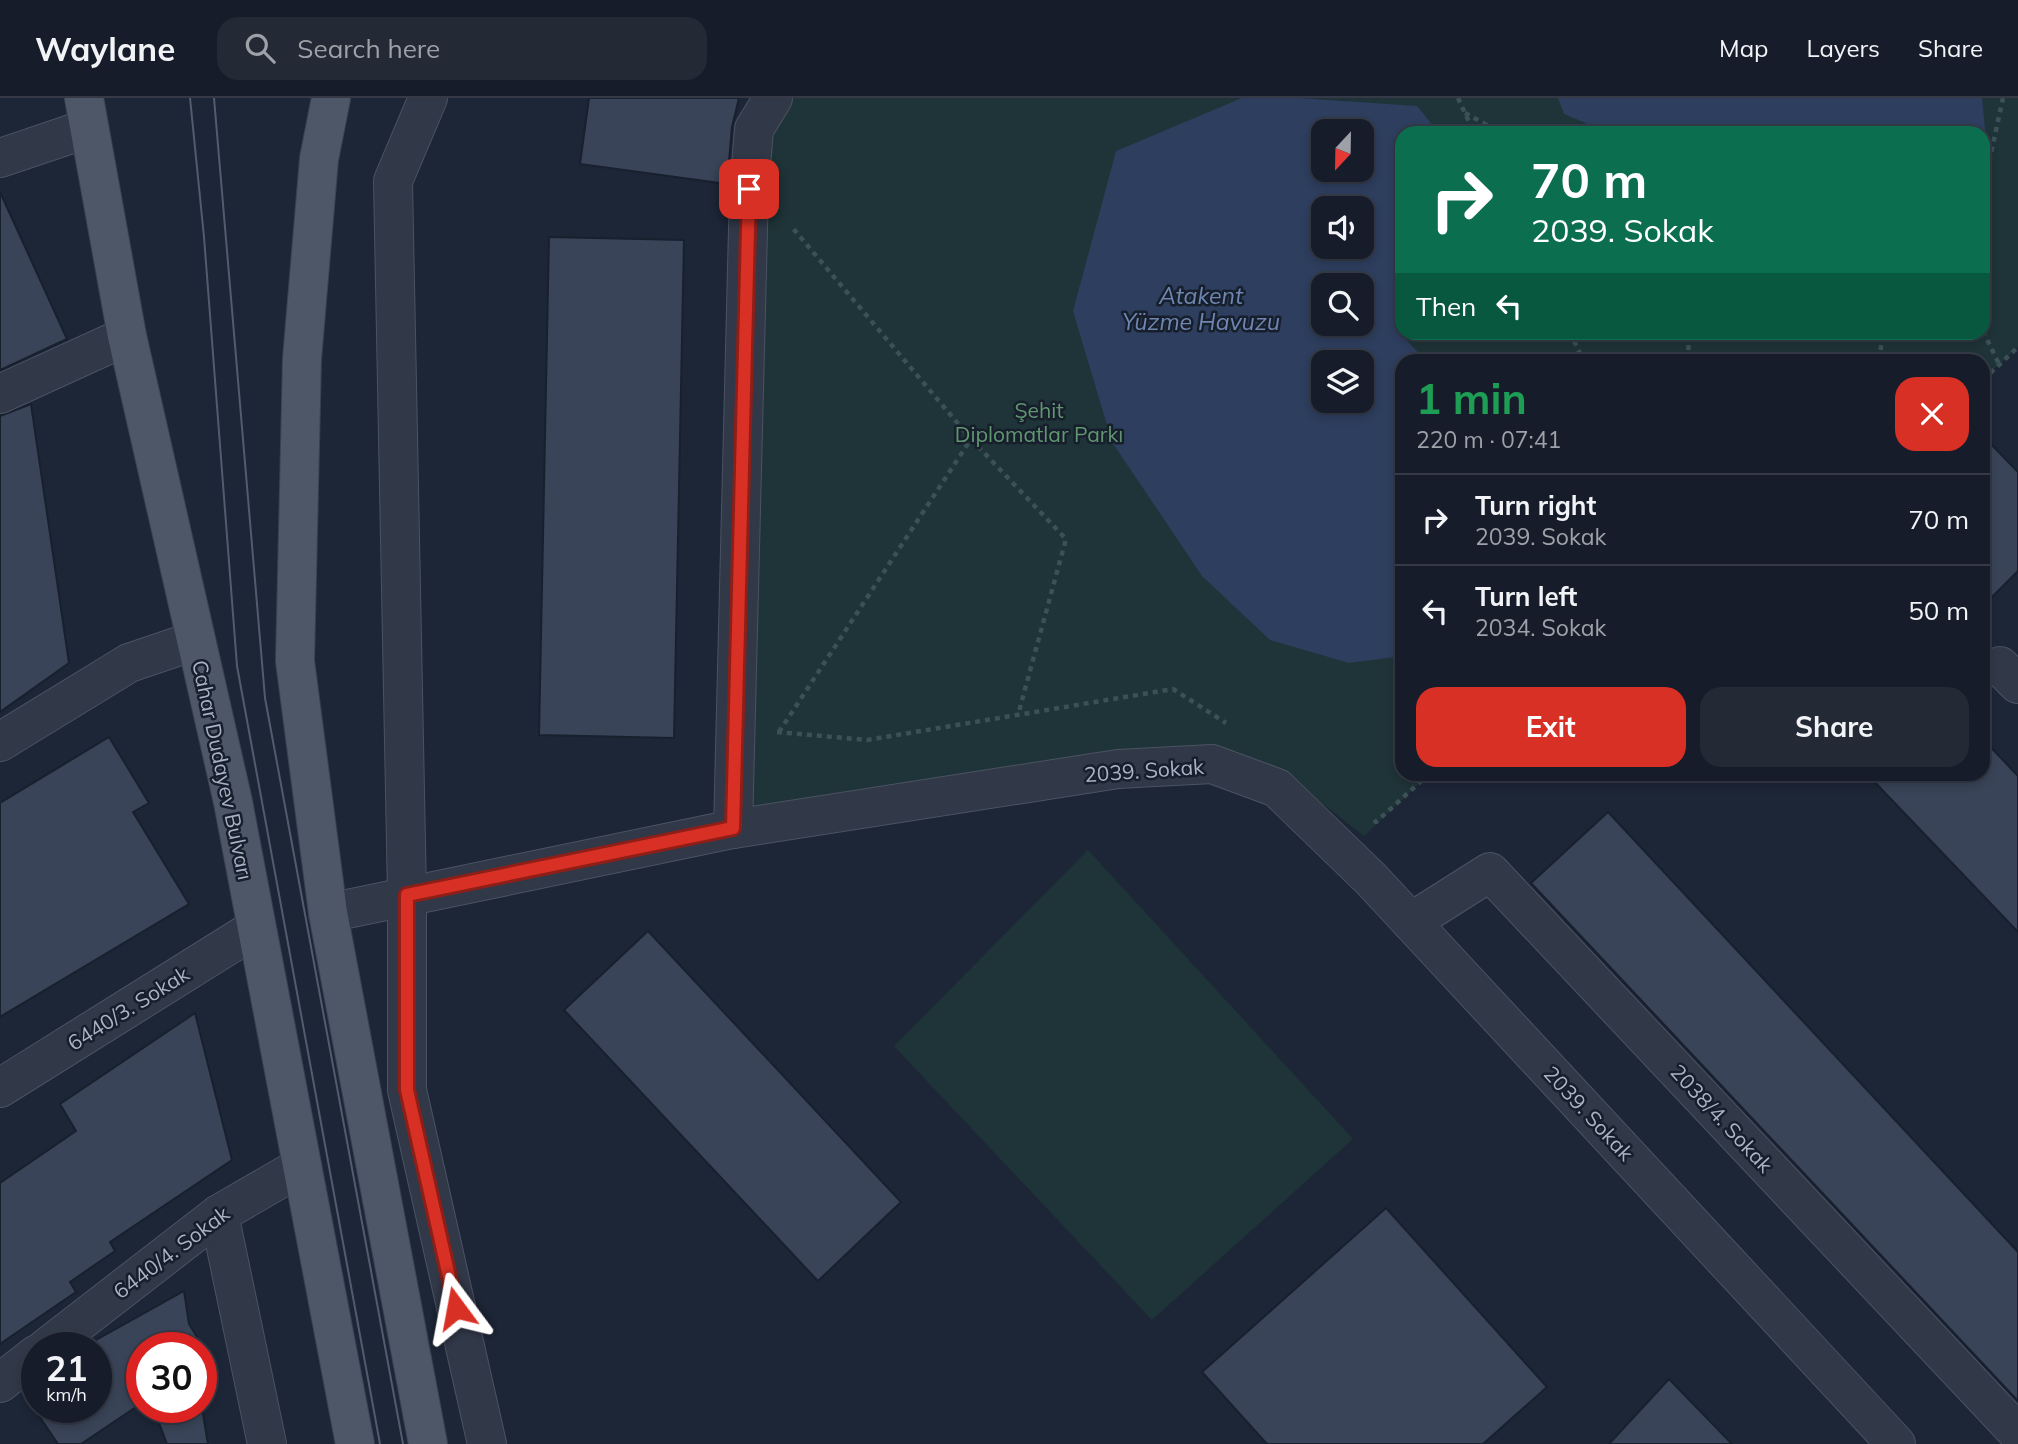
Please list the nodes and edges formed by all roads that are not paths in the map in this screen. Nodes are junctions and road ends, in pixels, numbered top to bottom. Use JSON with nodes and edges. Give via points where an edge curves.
{"nodes":[{"id":1,"x":331,"y":98,"type":"edge"},
{"id":2,"x":428,"y":98,"type":"edge"},
{"id":3,"x":777,"y":100,"type":"edge"},
{"id":4,"x":86,"y":113,"type":"edge"},
{"id":5,"x":0,"y":158,"type":"edge"},
{"id":6,"x":127,"y":336,"type":"junction"},
{"id":7,"x":0,"y":394,"type":"edge"},
{"id":8,"x":194,"y":641,"type":"junction"},
{"id":9,"x":0,"y":742,"type":"edge"},
{"id":10,"x":733,"y":828,"type":"junction"},
{"id":11,"x":407,"y":895,"type":"junction"},
{"id":12,"x":328,"y":913,"type":"junction"},
{"id":13,"x":1411,"y":922,"type":"junction"},
{"id":14,"x":256,"y":928,"type":"junction"},
{"id":15,"x":0,"y":1088,"type":"edge"},
{"id":16,"x":302,"y":1166,"type":"junction"},
{"id":17,"x":219,"y":1214,"type":"junction"},
{"id":18,"x":67,"y":1332,"type":"edge"},
{"id":19,"x":21,"y":1367,"type":"edge"},
{"id":20,"x":0,"y":1383,"type":"edge"},
{"id":21,"x":2018,"y":1433,"type":"edge"},
{"id":22,"x":267,"y":1444,"type":"edge"},
{"id":23,"x":355,"y":1444,"type":"edge"},
{"id":24,"x":428,"y":1444,"type":"edge"},
{"id":25,"x":487,"y":1444,"type":"edge"},
{"id":26,"x":1896,"y":1444,"type":"edge"}],
"edges":[{"from":1,"to":12,"type":"main road","via":[[319,159],[302,359],[295,661]]},
{"from":2,"to":11,"type":"street","via":[[393,181]]},
{"from":3,"to":10,"type":"street","via":[[754,129],[749,189]]},
{"from":4,"to":5,"type":"street"},
{"from":4,"to":6,"type":"main road","name":"Cahar Dudayev Bulvarı"},
{"from":6,"to":7,"type":"street"},
{"from":6,"to":8,"type":"main road","name":"Cahar Dudayev Bulvarı"},
{"from":8,"to":9,"type":"street","via":[[129,663]]},
{"from":8,"to":14,"type":"main road","name":"Cahar Dudayev Bulvarı","via":[[233,802]]},
{"from":10,"to":11,"type":"street","name":"2039. Sokak"},
{"from":10,"to":13,"type":"street","name":"2039. Sokak","via":[[1118,769],[1212,764],[1277,788]]},
{"from":11,"to":12,"type":"street","name":"2039. Sokak"},
{"from":11,"to":25,"type":"street","via":[[407,1090]]},
{"from":12,"to":24,"type":"main road"},
{"from":13,"to":21,"type":"street","name":"2038/4. Sokak","via":[[1490,872]]},
{"from":13,"to":26,"type":"street","name":"2039. Sokak"},
{"from":14,"to":15,"type":"street","name":"6440/3. Sokak"},
{"from":14,"to":16,"type":"main road","name":"Cahar Dudayev Bulvarı"},
{"from":16,"to":17,"type":"street","name":"6440/4. Sokak"},
{"from":16,"to":23,"type":"main road","name":"Cahar Dudayev Bulvarı"},
{"from":17,"to":18,"type":"street","name":"6440/4. Sokak"},
{"from":17,"to":22,"type":"street"},
{"from":19,"to":20,"type":"street"}]}
